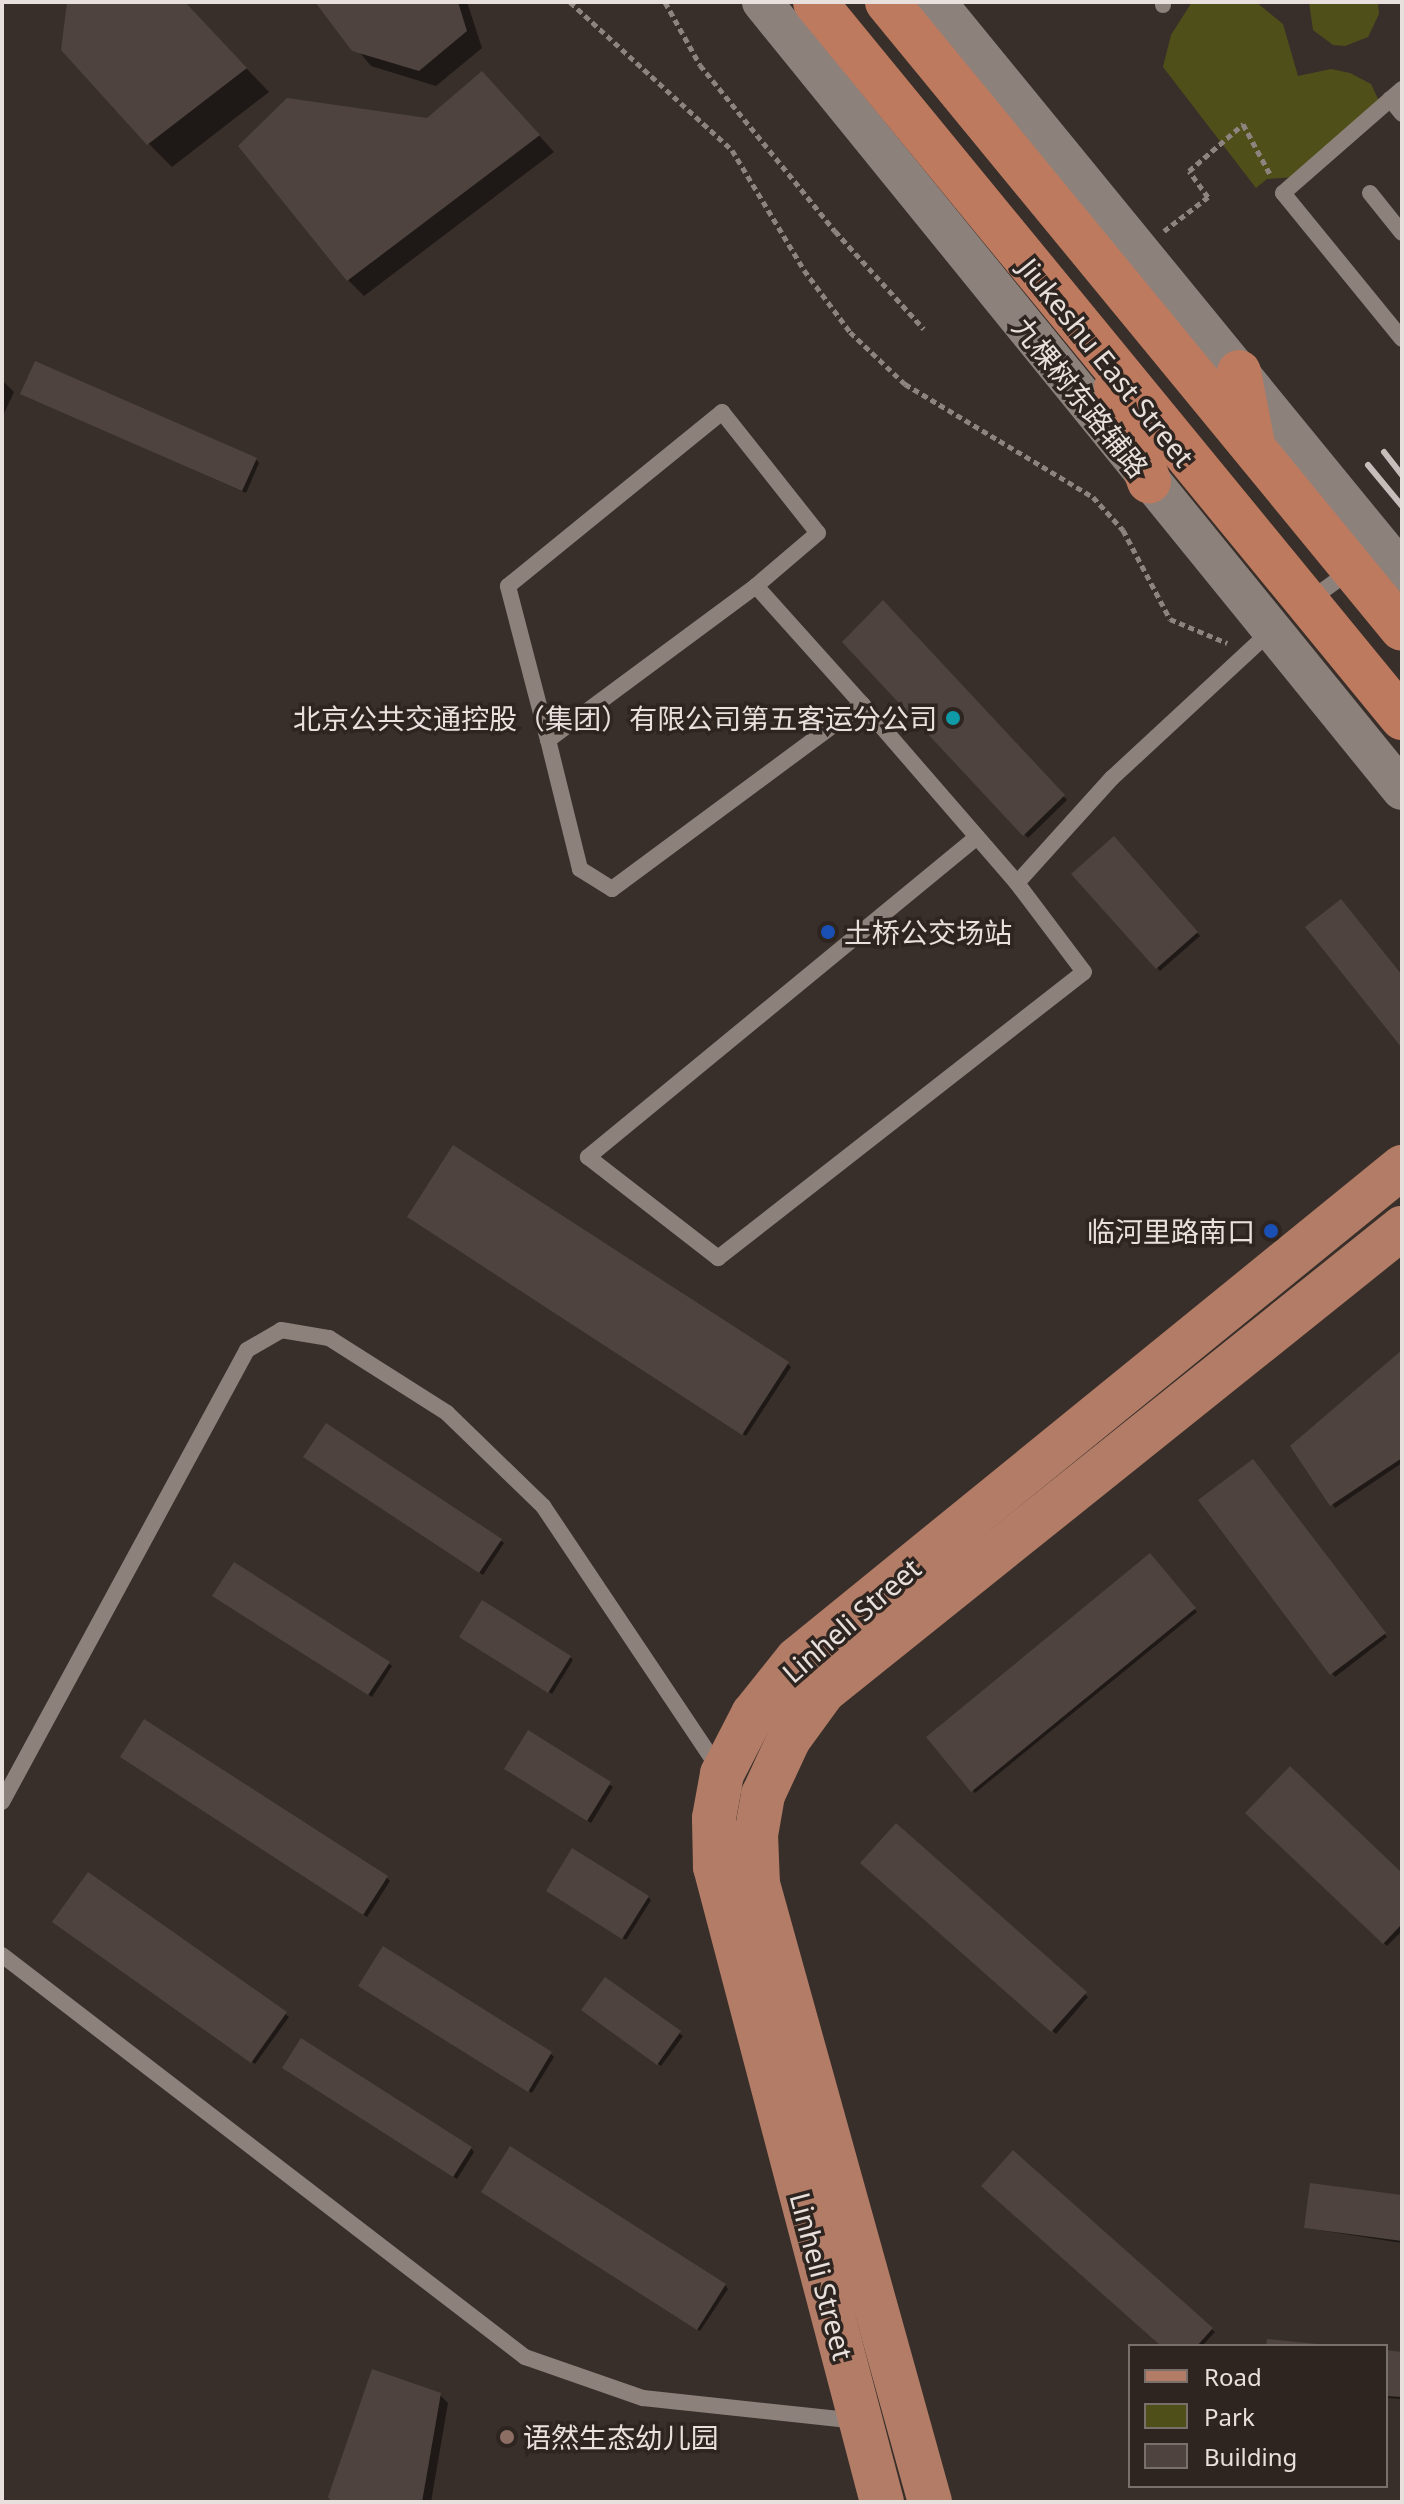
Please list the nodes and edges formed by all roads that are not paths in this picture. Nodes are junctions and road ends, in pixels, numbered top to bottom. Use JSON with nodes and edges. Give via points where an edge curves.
{"nodes":[{"id":1,"x":762,"y":2,"type":"edge"},
{"id":2,"x":815,"y":2,"type":"edge"},
{"id":3,"x":887,"y":2,"type":"edge"},
{"id":4,"x":936,"y":2,"type":"edge"},
{"id":5,"x":1396,"y":94,"type":"edge"},
{"id":6,"x":1402,"y":114,"type":"edge"},
{"id":7,"x":1370,"y":193,"type":"dead end"},
{"id":8,"x":1402,"y":233,"type":"edge"},
{"id":9,"x":1402,"y":339,"type":"edge"},
{"id":10,"x":1109,"y":366,"type":"junction"},
{"id":11,"x":1239,"y":372,"type":"junction"},
{"id":12,"x":1253,"y":447,"type":"junction"},
{"id":13,"x":1149,"y":481,"type":"junction"},
{"id":14,"x":1354,"y":569,"type":"junction"},
{"id":15,"x":1402,"y":572,"type":"edge"},
{"id":16,"x":756,"y":586,"type":"junction"},
{"id":17,"x":1280,"y":623,"type":"junction"},
{"id":18,"x":1402,"y":629,"type":"edge"},
{"id":19,"x":862,"y":704,"type":"junction"},
{"id":20,"x":1402,"y":718,"type":"edge"},
{"id":21,"x":548,"y":740,"type":"junction"},
{"id":22,"x":1402,"y":790,"type":"edge"},
{"id":23,"x":977,"y":837,"type":"junction"},
{"id":24,"x":1017,"y":883,"type":"junction"},
{"id":25,"x":1402,"y":1167,"type":"edge"},
{"id":26,"x":1402,"y":1228,"type":"edge"},
{"id":27,"x":722,"y":1774,"type":"junction"},
{"id":28,"x":2,"y":1802,"type":"edge"},
{"id":29,"x":2,"y":1955,"type":"edge"},
{"id":30,"x":860,"y":2421,"type":"junction"},
{"id":31,"x":882,"y":2502,"type":"edge"},
{"id":32,"x":930,"y":2502,"type":"edge"}],
"edges":[{"from":1,"to":13,"type":"street","name":"九棵树东路辅路"},
{"from":2,"to":10,"type":"highway","name":"Jiukeshu East Street"},
{"from":3,"to":12,"type":"highway","name":"Jiukeshu East Street"},
{"from":4,"to":11,"type":"street"},
{"from":5,"to":6,"type":"lane"},
{"from":5,"to":9,"type":"lane","via":[[1283,193]]},
{"from":7,"to":8,"type":"lane"},
{"from":10,"to":13,"type":"highway"},
{"from":10,"to":17,"type":"highway","name":"Jiukeshu East Street"},
{"from":11,"to":12,"type":"highway"},
{"from":11,"to":15,"type":"street"},
{"from":12,"to":14,"type":"highway","name":"Jiukeshu East Street"},
{"from":13,"to":17,"type":"street","name":"九棵树东路辅路"},
{"from":14,"to":17,"type":"lane"},
{"from":14,"to":18,"type":"highway","name":"Jiukeshu East Street"},
{"from":16,"to":19,"type":"lane"},
{"from":16,"to":21,"type":"lane"},
{"from":16,"to":21,"type":"lane","via":[[818,533],[722,412],[508,586]]},
{"from":17,"to":20,"type":"highway","name":"Jiukeshu East Street"},
{"from":17,"to":22,"type":"street","name":"九棵树东路辅路"},
{"from":17,"to":24,"type":"lane","via":[[1112,778]]},
{"from":19,"to":21,"type":"lane","via":[[612,889],[580,869]]},
{"from":19,"to":23,"type":"lane"},
{"from":23,"to":24,"type":"lane"},
{"from":23,"to":24,"type":"lane","via":[[588,1157],[718,1258],[1084,972]]},
{"from":25,"to":27,"type":"main road","name":"Linheli Street","via":[[797,1659],[753,1714]]},
{"from":26,"to":32,"type":"main road","name":"Linheli Street","via":[[824,1691],[789,1739],[763,1795],[756,1835],[758,1884]]},
{"from":27,"to":28,"type":"lane","via":[[543,1506],[447,1413],[329,1338],[281,1330],[247,1350]]},
{"from":27,"to":30,"type":"main road","name":"Linheli Street","via":[[714,1818],[715,1867]]},
{"from":29,"to":30,"type":"lane","via":[[525,2357],[643,2398]]},
{"from":30,"to":31,"type":"main road","name":"Linheli Street"}]}
